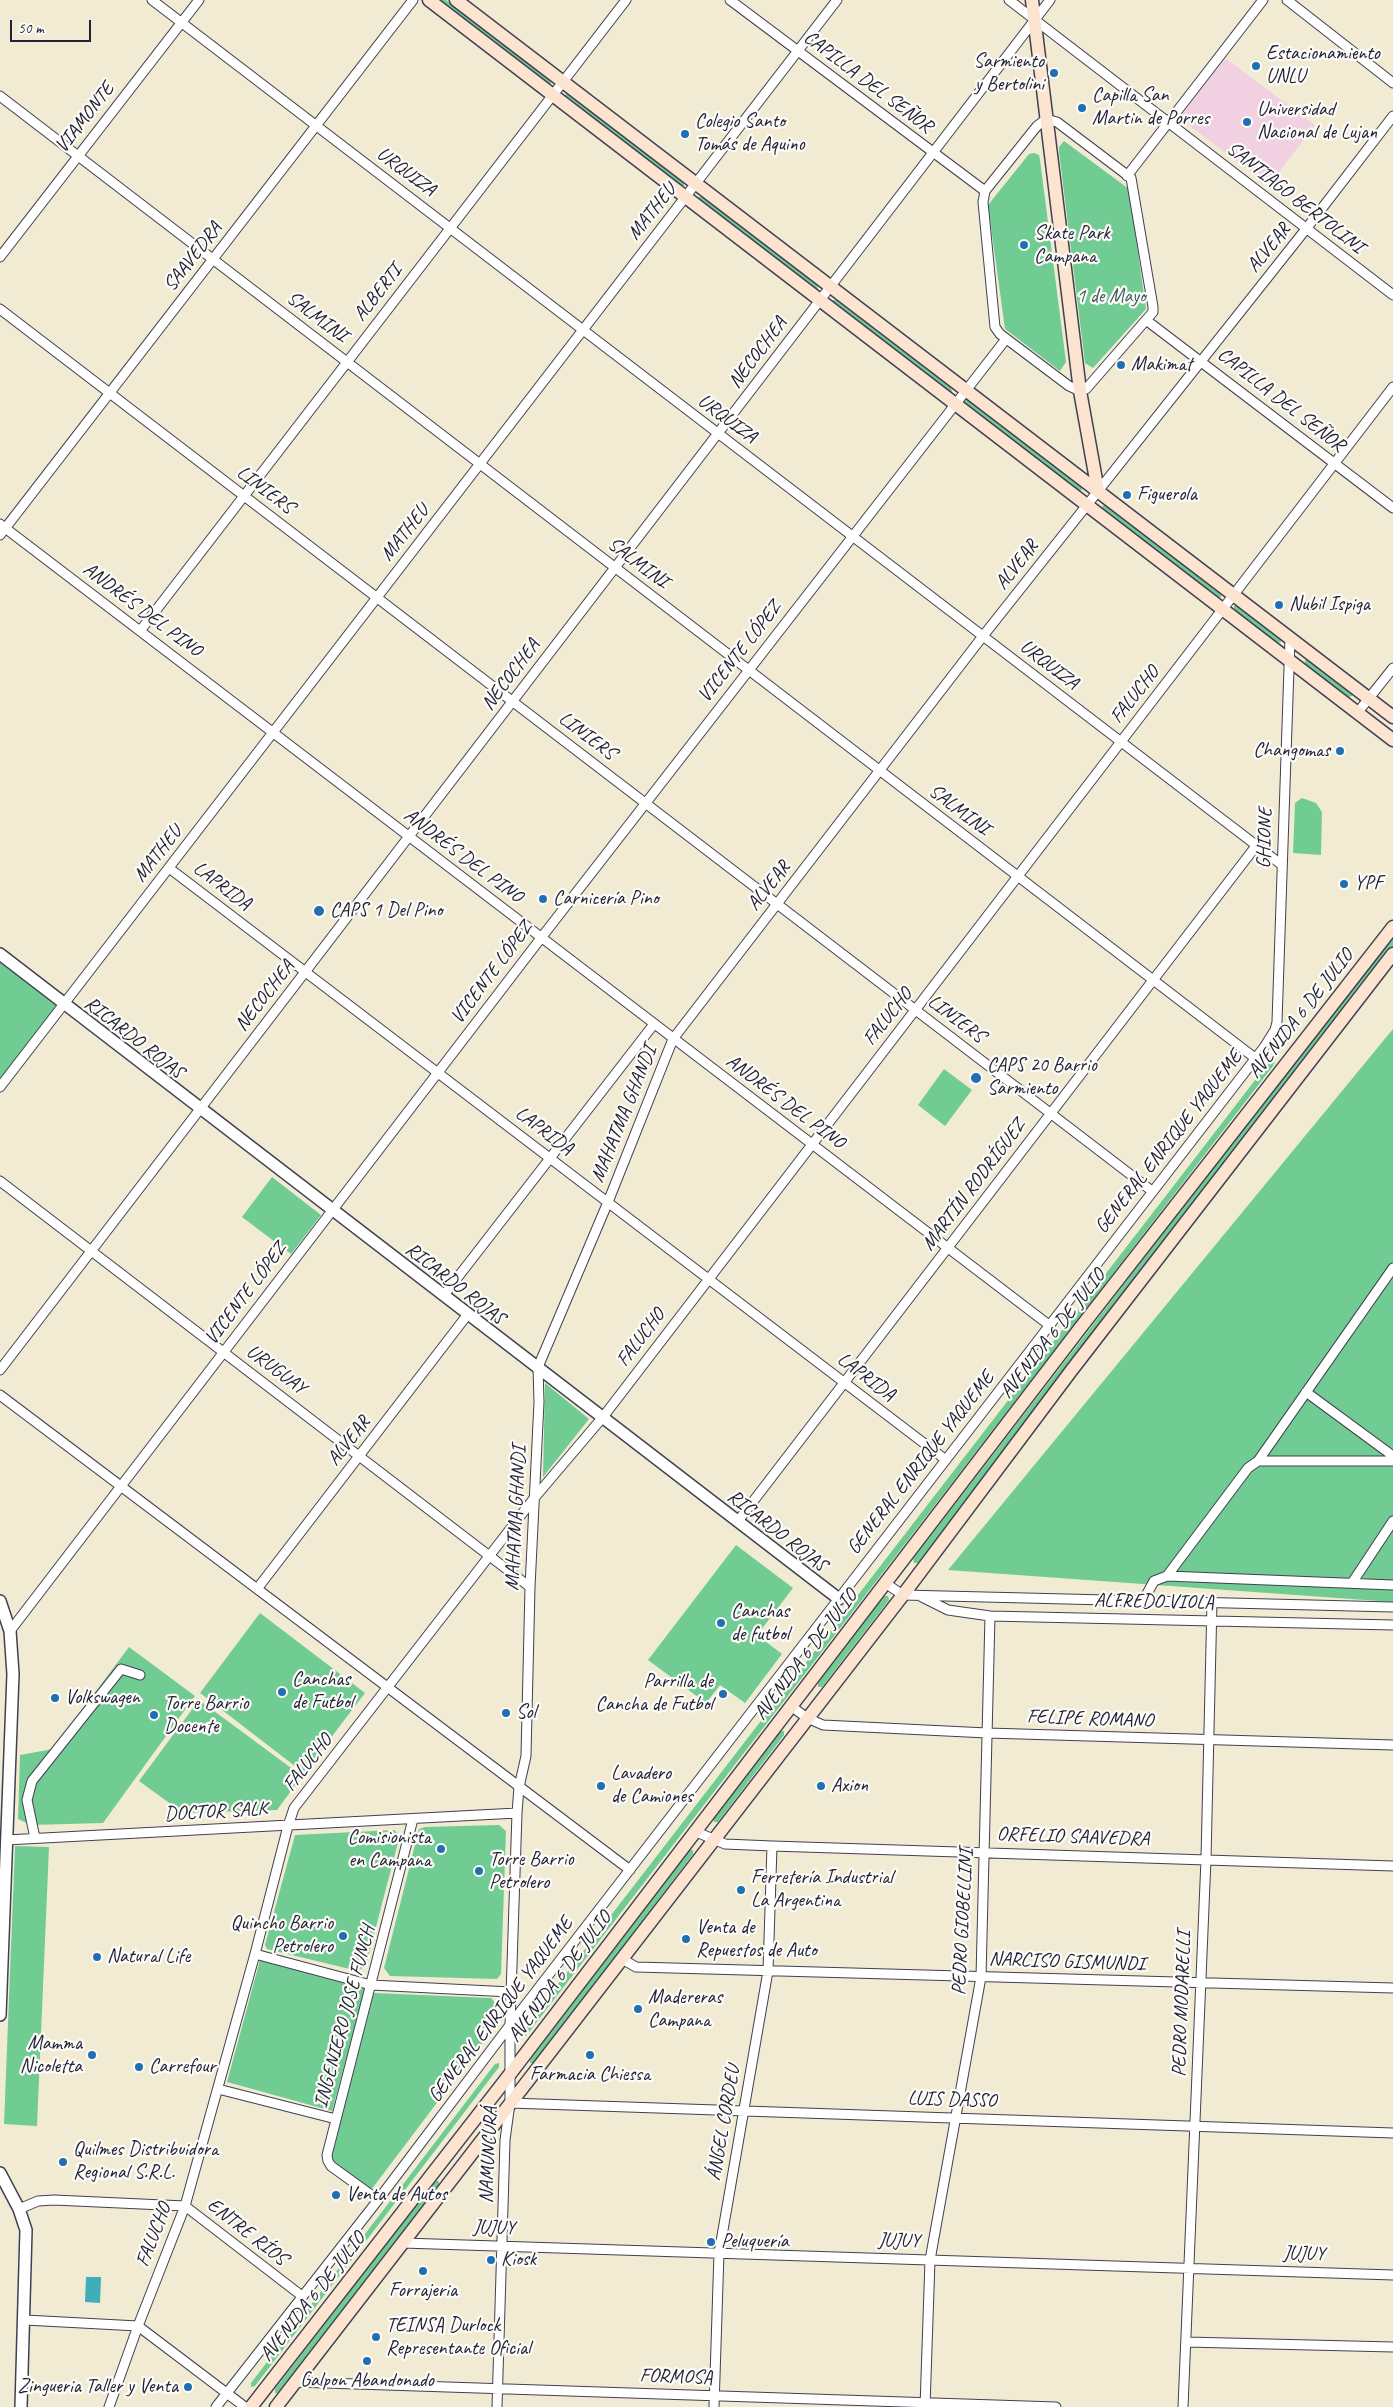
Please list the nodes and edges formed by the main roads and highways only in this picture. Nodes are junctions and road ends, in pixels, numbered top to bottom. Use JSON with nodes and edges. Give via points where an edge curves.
{"nodes":[{"id":1,"x":429,"y":0,"type":"edge"},
{"id":2,"x":456,"y":0,"type":"edge"},
{"id":3,"x":1032,"y":0,"type":"edge"},
{"id":4,"x":1098,"y":491,"type":"junction"},
{"id":5,"x":1393,"y":717,"type":"edge"},
{"id":6,"x":1393,"y":740,"type":"edge"},
{"id":7,"x":1393,"y":927,"type":"edge"},
{"id":8,"x":1393,"y":954,"type":"edge"},
{"id":9,"x":251,"y":2407,"type":"edge"},
{"id":10,"x":276,"y":2407,"type":"edge"}],
"edges":[{"from":1,"to":6,"type":"main road"},
{"from":2,"to":4,"type":"main road"},
{"from":3,"to":4,"type":"main road","via":[[1080,391]]},
{"from":4,"to":5,"type":"main road"},
{"from":7,"to":9,"type":"main road","name":"AVENIDA 6 DE JULIO","via":[[1081,1327]]},
{"from":8,"to":10,"type":"main road","name":"AVENIDA 6 DE JULIO"}]}
